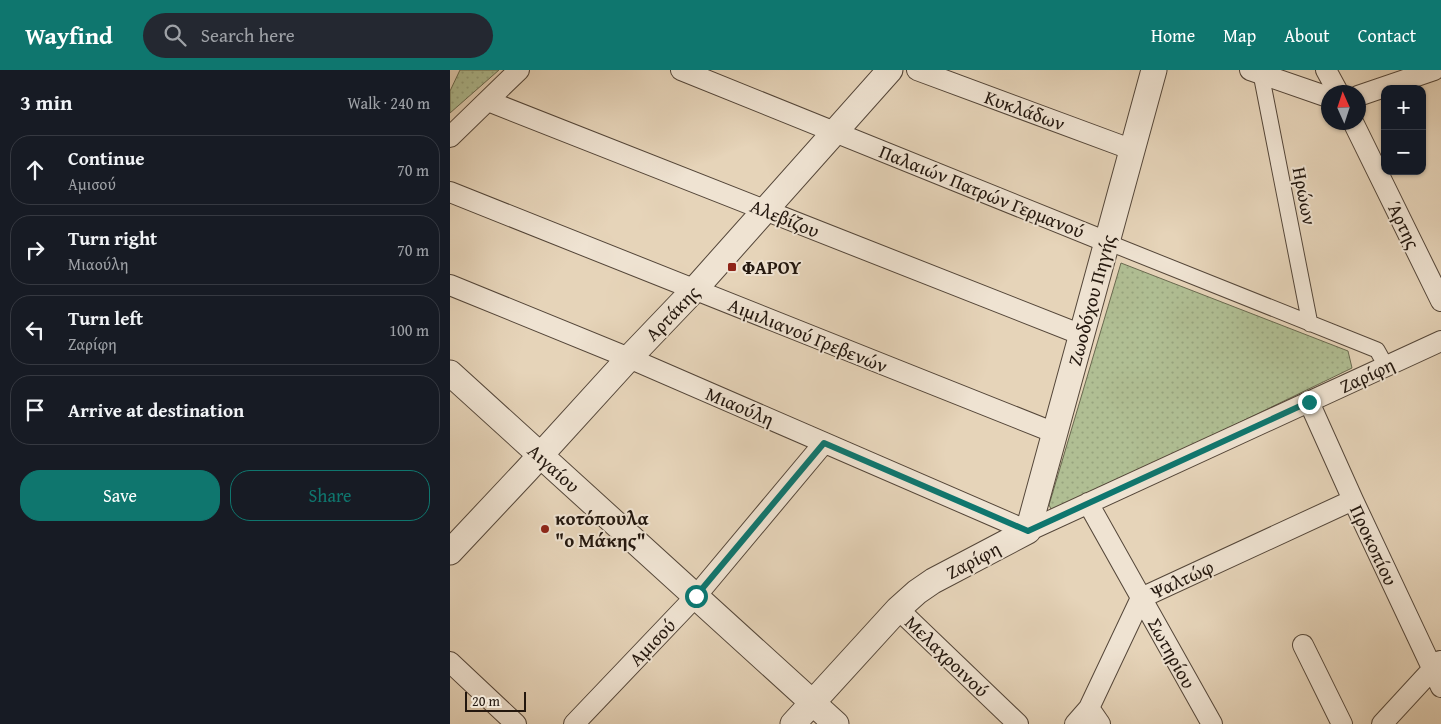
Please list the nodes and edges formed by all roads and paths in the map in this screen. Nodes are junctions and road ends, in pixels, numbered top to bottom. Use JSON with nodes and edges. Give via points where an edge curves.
{"nodes":[{"id":1,"x":520,"y":70,"type":"edge"},
{"id":2,"x":681,"y":70,"type":"edge"},
{"id":3,"x":890,"y":70,"type":"edge"},
{"id":4,"x":917,"y":70,"type":"edge"},
{"id":5,"x":1154,"y":70,"type":"edge"},
{"id":6,"x":1326,"y":70,"type":"edge"},
{"id":7,"x":1434,"y":70,"type":"edge"},
{"id":8,"x":1256,"y":72,"type":"edge"},
{"id":9,"x":1334,"y":85,"type":"edge"},
{"id":10,"x":1366,"y":93,"type":"edge"},
{"id":11,"x":1321,"y":95,"type":"edge"},
{"id":12,"x":488,"y":101,"type":"junction"},
{"id":13,"x":1357,"y":130,"type":"edge"},
{"id":14,"x":835,"y":132,"type":"junction"},
{"id":15,"x":450,"y":137,"type":"edge"},
{"id":16,"x":1133,"y":150,"type":"junction"},
{"id":17,"x":450,"y":192,"type":"edge"},
{"id":18,"x":765,"y":210,"type":"junction"},
{"id":19,"x":1107,"y":242,"type":"junction"},
{"id":20,"x":450,"y":285,"type":"edge"},
{"id":21,"x":695,"y":289,"type":"junction"},
{"id":22,"x":1441,"y":301,"type":"edge"},
{"id":23,"x":1310,"y":324,"type":"junction"},
{"id":24,"x":1082,"y":335,"type":"junction"},
{"id":25,"x":1441,"y":341,"type":"edge"},
{"id":26,"x":629,"y":358,"type":"junction"},
{"id":27,"x":1386,"y":366,"type":"junction"},
{"id":28,"x":450,"y":373,"type":"edge"},
{"id":29,"x":1309,"y":402,"type":"junction"},
{"id":30,"x":1055,"y":433,"type":"junction"},
{"id":31,"x":824,"y":443,"type":"junction"},
{"id":32,"x":540,"y":455,"type":"junction"},
{"id":33,"x":1352,"y":500,"type":"junction"},
{"id":34,"x":1088,"y":503,"type":"junction"},
{"id":35,"x":1028,"y":531,"type":"junction"},
{"id":36,"x":450,"y":552,"type":"edge"},
{"id":37,"x":696,"y":596,"type":"junction"},
{"id":38,"x":1141,"y":598,"type":"junction"},
{"id":39,"x":898,"y":609,"type":"junction"},
{"id":40,"x":1304,"y":645,"type":"dead end"},
{"id":41,"x":450,"y":662,"type":"edge"},
{"id":42,"x":1437,"y":664,"type":"edge"},
{"id":43,"x":1441,"y":687,"type":"edge"},
{"id":44,"x":812,"y":702,"type":"junction"},
{"id":45,"x":1095,"y":716,"type":"edge"},
{"id":46,"x":516,"y":724,"type":"edge"},
{"id":47,"x":574,"y":724,"type":"edge"},
{"id":48,"x":793,"y":724,"type":"edge"},
{"id":49,"x":836,"y":724,"type":"edge"},
{"id":50,"x":1018,"y":724,"type":"edge"},
{"id":51,"x":1075,"y":724,"type":"edge"},
{"id":52,"x":1212,"y":724,"type":"edge"},
{"id":53,"x":1342,"y":724,"type":"edge"},
{"id":54,"x":1382,"y":724,"type":"edge"}],
"edges":[{"from":1,"to":12,"type":"street"},
{"from":2,"to":14,"type":"street","name":"Παλαιών Πατρών Γερμανού"},
{"from":3,"to":14,"type":"street","name":"Αρτάκης"},
{"from":4,"to":16,"type":"street","name":"Κυκλάδων"},
{"from":5,"to":16,"type":"street","name":"Ζωοδόχου Πηγής"},
{"from":6,"to":9,"type":"street"},
{"from":7,"to":10,"type":"street"},
{"from":8,"to":11,"type":"street"},
{"from":8,"to":23,"type":"street","name":"Ηρώων"},
{"from":12,"to":15,"type":"street"},
{"from":12,"to":18,"type":"street","name":"Αλεβίζου"},
{"from":13,"to":22,"type":"street","name":"Άρτης"},
{"from":14,"to":18,"type":"street","name":"Αρτάκης"},
{"from":14,"to":19,"type":"street","name":"Παλαιών Πατρών Γερμανού"},
{"from":16,"to":19,"type":"street","name":"Ζωοδόχου Πηγής"},
{"from":17,"to":21,"type":"street","name":"Αιμιλιανού Γρεβενών"},
{"from":18,"to":21,"type":"street","name":"Αρτάκης"},
{"from":18,"to":24,"type":"street","name":"Αλεβίζου"},
{"from":19,"to":23,"type":"street","name":"Παλαιών Πατρών Γερμανού"},
{"from":19,"to":24,"type":"street","name":"Ζωοδόχου Πηγής"},
{"from":20,"to":26,"type":"street","name":"Μιαούλη"},
{"from":21,"to":26,"type":"street","name":"Αρτάκης"},
{"from":21,"to":30,"type":"street","name":"Αιμιλιανού Γρεβενών"},
{"from":23,"to":27,"type":"street","name":"Παλαιών Πατρών Γερμανού","via":[[1377,350]]},
{"from":24,"to":30,"type":"street","name":"Ζωοδόχου Πηγής"},
{"from":25,"to":27,"type":"street","name":"Ζαρίφη"},
{"from":26,"to":31,"type":"street","name":"Μιαούλη"},
{"from":26,"to":32,"type":"street","name":"Αρτάκης"},
{"from":27,"to":29,"type":"street","name":"Ζαρίφη"},
{"from":28,"to":32,"type":"street","name":"Αιγαίου"},
{"from":29,"to":33,"type":"street","name":"Προκοπίου"},
{"from":29,"to":34,"type":"street","name":"Ζαρίφη"},
{"from":30,"to":35,"type":"street","name":"Ζωοδόχου Πηγής"},
{"from":31,"to":35,"type":"street","name":"Μιαούλη"},
{"from":31,"to":37,"type":"street","name":"Αμισού"},
{"from":32,"to":36,"type":"street","name":"Αρτάκης"},
{"from":32,"to":37,"type":"street","name":"Αιγαίου"},
{"from":33,"to":38,"type":"street","name":"Ψαλτώφ"},
{"from":33,"to":42,"type":"street","name":"Προκοπίου"},
{"from":34,"to":35,"type":"street","name":"Ζαρίφη"},
{"from":34,"to":38,"type":"street","name":"Σωτηρίου"},
{"from":35,"to":39,"type":"street","name":"Ζαρίφη","via":[[934,581]]},
{"from":37,"to":44,"type":"street","name":"Αιγαίου"},
{"from":37,"to":47,"type":"street","name":"Αμισού"},
{"from":38,"to":45,"type":"street","name":"Ψαλτώφ"},
{"from":38,"to":52,"type":"street","name":"Σωτηρίου"},
{"from":39,"to":44,"type":"street","name":"Ζαρίφη"},
{"from":39,"to":50,"type":"street","name":"Μελαχροινού"},
{"from":40,"to":53,"type":"street"},
{"from":41,"to":46,"type":"street"},
{"from":42,"to":43,"type":"street","name":"Προκοπίου"},
{"from":42,"to":54,"type":"street"},
{"from":44,"to":48,"type":"street","name":"Ζαρίφη"},
{"from":44,"to":49,"type":"street","name":"Αιγαίου"},
{"from":45,"to":51,"type":"street","name":"Ψαλτώφ"}]}
